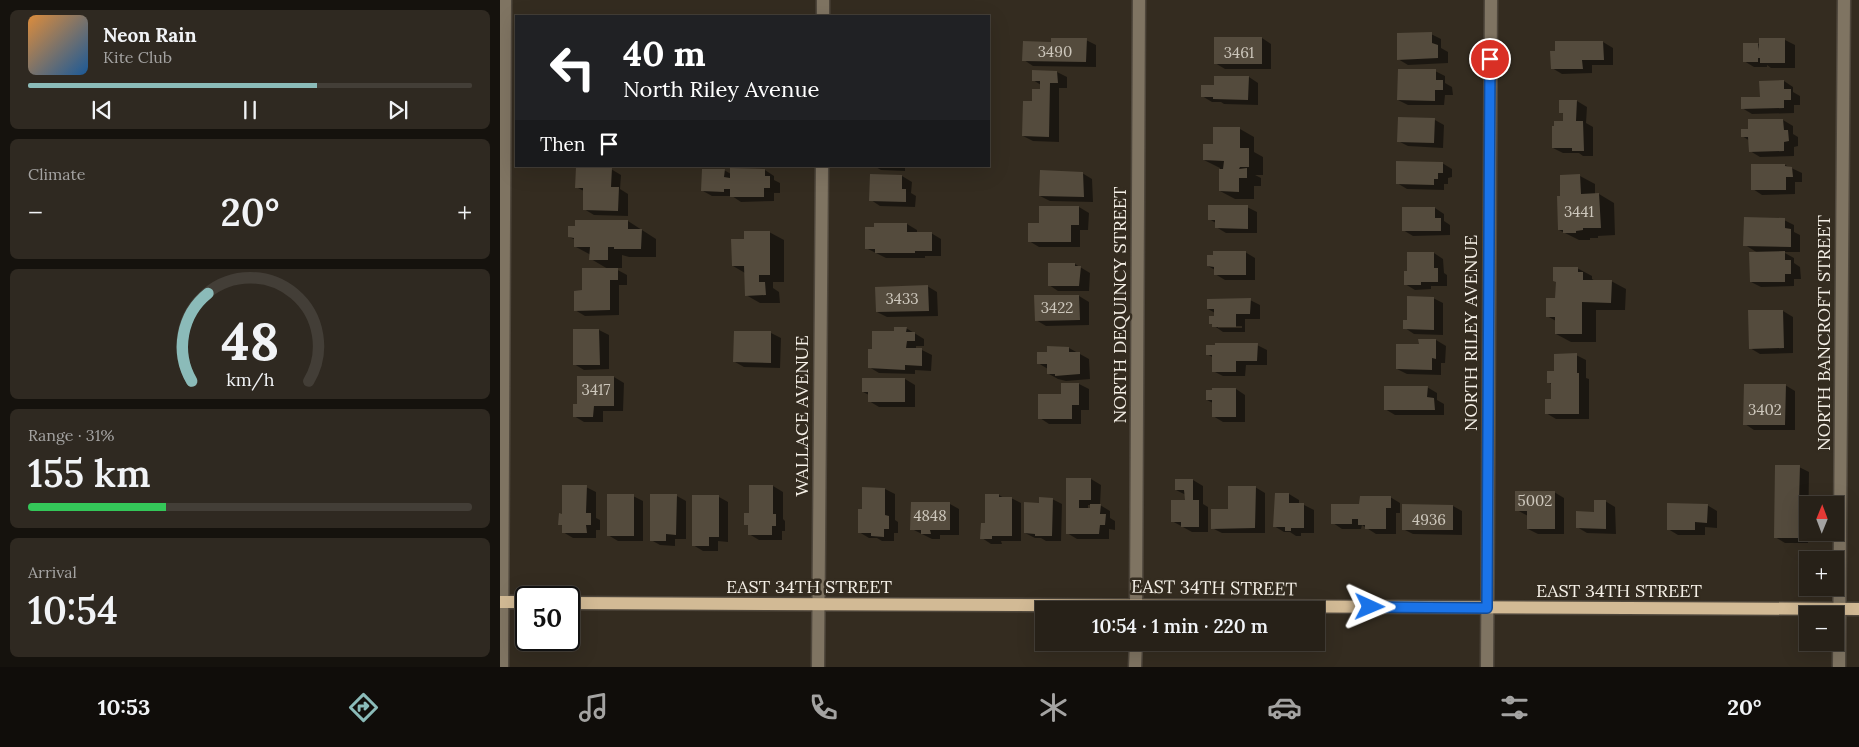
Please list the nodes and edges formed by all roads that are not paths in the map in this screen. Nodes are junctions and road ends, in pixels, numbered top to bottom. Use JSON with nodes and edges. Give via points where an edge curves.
{"nodes":[{"id":1,"x":505,"y":0,"type":"edge"},
{"id":2,"x":823,"y":0,"type":"edge"},
{"id":3,"x":1139,"y":0,"type":"edge"},
{"id":4,"x":1491,"y":0,"type":"edge"},
{"id":5,"x":1844,"y":0,"type":"edge"},
{"id":6,"x":823,"y":15,"type":"edge"},
{"id":7,"x":822,"y":167,"type":"edge"},
{"id":8,"x":1136,"y":601,"type":"edge"},
{"id":9,"x":501,"y":602,"type":"edge"},
{"id":10,"x":515,"y":602,"type":"edge"},
{"id":11,"x":580,"y":603,"type":"edge"},
{"id":12,"x":818,"y":605,"type":"junction"},
{"id":13,"x":1035,"y":606,"type":"edge"},
{"id":14,"x":1840,"y":606,"type":"edge"},
{"id":15,"x":1325,"y":608,"type":"edge"},
{"id":16,"x":1487,"y":608,"type":"junction"},
{"id":17,"x":1799,"y":609,"type":"edge"},
{"id":18,"x":1844,"y":609,"type":"edge"},
{"id":19,"x":1859,"y":609,"type":"edge"},
{"id":20,"x":1136,"y":651,"type":"edge"},
{"id":21,"x":1839,"y":651,"type":"edge"},
{"id":22,"x":502,"y":667,"type":"edge"},
{"id":23,"x":818,"y":667,"type":"edge"},
{"id":24,"x":1135,"y":667,"type":"edge"},
{"id":25,"x":1487,"y":667,"type":"edge"},
{"id":26,"x":1839,"y":667,"type":"edge"}],
"edges":[{"from":1,"to":9,"type":"street"},
{"from":2,"to":6,"type":"street"},
{"from":3,"to":8,"type":"street","name":"NORTH DEQUINCY STREET"},
{"from":4,"to":16,"type":"street","name":"NORTH RILEY AVENUE"},
{"from":5,"to":14,"type":"street","name":"NORTH BANCROFT STREET"},
{"from":7,"to":12,"type":"street","name":"WALLACE AVENUE"},
{"from":9,"to":10,"type":"main road"},
{"from":9,"to":22,"type":"street"},
{"from":11,"to":12,"type":"main road","name":"EAST 34TH STREET"},
{"from":12,"to":13,"type":"main road","name":"EAST 34TH STREET"},
{"from":12,"to":23,"type":"street","name":"WALLACE AVENUE"},
{"from":15,"to":16,"type":"main road","name":"EAST 34TH STREET"},
{"from":16,"to":17,"type":"main road","name":"EAST 34TH STREET"},
{"from":16,"to":25,"type":"street","name":"NORTH RILEY AVENUE"},
{"from":18,"to":19,"type":"main road","name":"EAST 34TH STREET"},
{"from":20,"to":24,"type":"street"},
{"from":21,"to":26,"type":"street","name":"NORTH BANCROFT STREET"}]}
